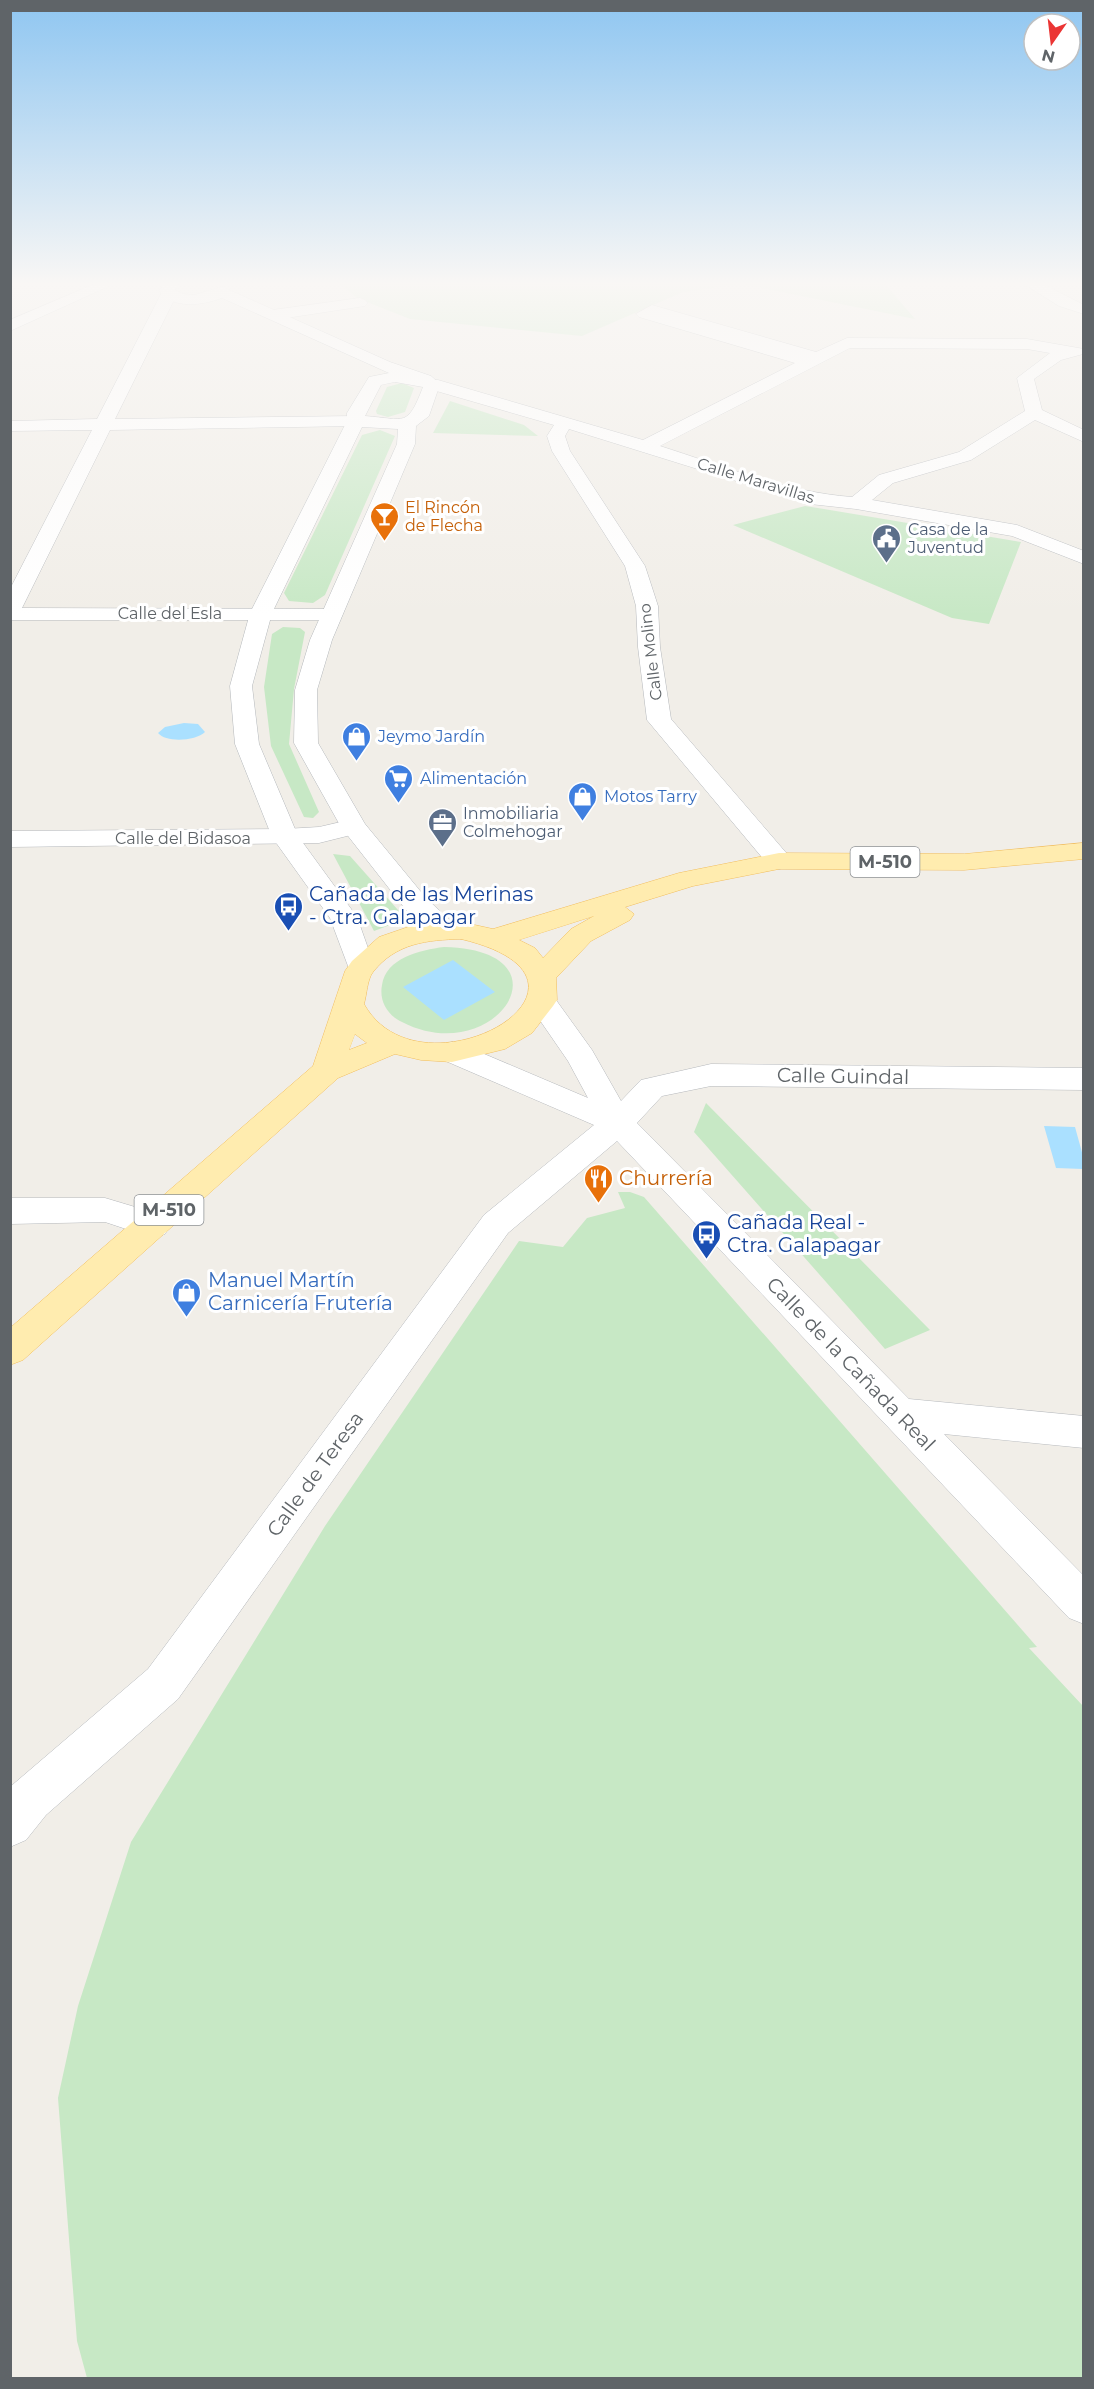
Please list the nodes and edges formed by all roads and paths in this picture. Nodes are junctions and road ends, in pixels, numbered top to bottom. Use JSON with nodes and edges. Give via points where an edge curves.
{"nodes":[{"id":1,"x":119,"y":393,"type":"edge"},
{"id":2,"x":367,"y":393,"type":"edge"},
{"id":3,"x":426,"y":393,"type":"edge"},
{"id":4,"x":466,"y":393,"type":"edge"},
{"id":5,"x":749,"y":393,"type":"edge"},
{"id":6,"x":1029,"y":393,"type":"edge"},
{"id":7,"x":1034,"y":413,"type":"junction"},
{"id":8,"x":356,"y":421,"type":"junction"},
{"id":9,"x":407,"y":424,"type":"junction"},
{"id":10,"x":563,"y":424,"type":"junction"},
{"id":11,"x":10,"y":426,"type":"edge"},
{"id":12,"x":102,"y":426,"type":"junction"},
{"id":13,"x":1083,"y":437,"type":"edge"},
{"id":14,"x":646,"y":446,"type":"junction"},
{"id":15,"x":855,"y":503,"type":"junction"},
{"id":16,"x":1083,"y":558,"type":"edge"},
{"id":17,"x":10,"y":612,"type":"edge"},
{"id":18,"x":261,"y":613,"type":"junction"},
{"id":19,"x":329,"y":615,"type":"junction"},
{"id":20,"x":354,"y":827,"type":"junction"},
{"id":21,"x":285,"y":837,"type":"junction"},
{"id":22,"x":10,"y":839,"type":"edge"},
{"id":23,"x":1083,"y":851,"type":"edge"},
{"id":24,"x":779,"y":861,"type":"junction"},
{"id":25,"x":688,"y":879,"type":"junction"},
{"id":26,"x":445,"y":929,"type":"junction"},
{"id":27,"x":498,"y":937,"type":"junction"},
{"id":28,"x":361,"y":968,"type":"junction"},
{"id":29,"x":541,"y":989,"type":"junction"},
{"id":30,"x":350,"y":1004,"type":"junction"},
{"id":31,"x":394,"y":1043,"type":"junction"},
{"id":32,"x":452,"y":1052,"type":"junction"},
{"id":33,"x":327,"y":1071,"type":"junction"},
{"id":34,"x":1083,"y":1079,"type":"edge"},
{"id":35,"x":618,"y":1123,"type":"junction"},
{"id":36,"x":10,"y":1211,"type":"edge"},
{"id":37,"x":153,"y":1225,"type":"junction"},
{"id":38,"x":10,"y":1350,"type":"edge"},
{"id":39,"x":900,"y":1414,"type":"junction"},
{"id":40,"x":1083,"y":1432,"type":"edge"},
{"id":41,"x":1083,"y":1605,"type":"edge"},
{"id":42,"x":10,"y":1824,"type":"edge"}],
"edges":[{"from":1,"to":12,"type":"street"},
{"from":2,"to":8,"type":"street","via":[[356,412]]},
{"from":3,"to":9,"type":"street","via":[[420,416]]},
{"from":4,"to":10,"type":"street","name":"Calle Maravillas"},
{"from":5,"to":14,"type":"street"},
{"from":6,"to":7,"type":"street"},
{"from":7,"to":13,"type":"street"},
{"from":7,"to":15,"type":"street","via":[[965,456],[886,479]]},
{"from":8,"to":9,"type":"street"},
{"from":8,"to":12,"type":"street"},
{"from":8,"to":18,"type":"street"},
{"from":9,"to":19,"type":"street","via":[[406,444]]},
{"from":10,"to":14,"type":"street","name":"Calle Maravillas"},
{"from":10,"to":24,"type":"street","name":"Calle Molino","via":[[556,436],[561,451],[635,567],[646,606],[658,720]]},
{"from":11,"to":12,"type":"street"},
{"from":12,"to":17,"type":"street"},
{"from":14,"to":15,"type":"street","name":"Calle Maravillas","via":[[776,489],[817,500]]},
{"from":15,"to":16,"type":"street","name":"Calle Maravillas","via":[[1017,531]]},
{"from":17,"to":18,"type":"street","name":"Calle del Esla"},
{"from":18,"to":19,"type":"street","name":"Calle del Esla"},
{"from":18,"to":21,"type":"street","via":[[241,686],[247,744]]},
{"from":19,"to":20,"type":"street","via":[[306,690],[306,743]]},
{"from":20,"to":21,"type":"street","name":"Calle del Bidasoa"},
{"from":20,"to":26,"type":"street","via":[[416,904]]},
{"from":21,"to":22,"type":"street","name":"Calle del Bidasoa"},
{"from":21,"to":28,"type":"street","via":[[343,917]]},
{"from":23,"to":24,"type":"main road","number":"M-510","via":[[964,862]]},
{"from":24,"to":25,"type":"main road","number":"M-510"},
{"from":25,"to":27,"type":"main road","number":"M-510"},
{"from":25,"to":29,"type":"main road","number":"M-510","via":[[581,935]]},
{"from":26,"to":27,"type":"main road","number":"M-510"},
{"from":26,"to":28,"type":"main road","number":"M-510","via":[[396,941],[375,953]]},
{"from":27,"to":29,"type":"main road","number":"M-510","via":[[518,947],[532,961]]},
{"from":28,"to":30,"type":"main road","number":"M-510"},
{"from":29,"to":32,"type":"main road","number":"M-510","via":[[530,1019],[510,1036],[483,1047]]},
{"from":29,"to":35,"type":"street","name":"Calle de la Cañada Real"},
{"from":30,"to":31,"type":"main road","number":"M-510","via":[[364,1026]]},
{"from":30,"to":33,"type":"main road","number":"M-510"},
{"from":31,"to":32,"type":"main road","number":"M-510"},
{"from":31,"to":33,"type":"main road","number":"M-510"},
{"from":32,"to":35,"type":"street","name":"Calle de la Cañada Real"},
{"from":33,"to":37,"type":"main road","number":"M-510"},
{"from":34,"to":35,"type":"street","name":"Calle Guindal","via":[[711,1075],[652,1088]]},
{"from":35,"to":39,"type":"street","name":"Calle de la Cañada Real"},
{"from":35,"to":42,"type":"street","name":"Calle de Teresa","via":[[496,1224],[163,1684],[30,1799]]},
{"from":36,"to":37,"type":"street","via":[[105,1210]]},
{"from":37,"to":38,"type":"main road","number":"M-510"},
{"from":39,"to":40,"type":"street"},
{"from":39,"to":41,"type":"street","name":"Calle de la Cañada Real"}]}
